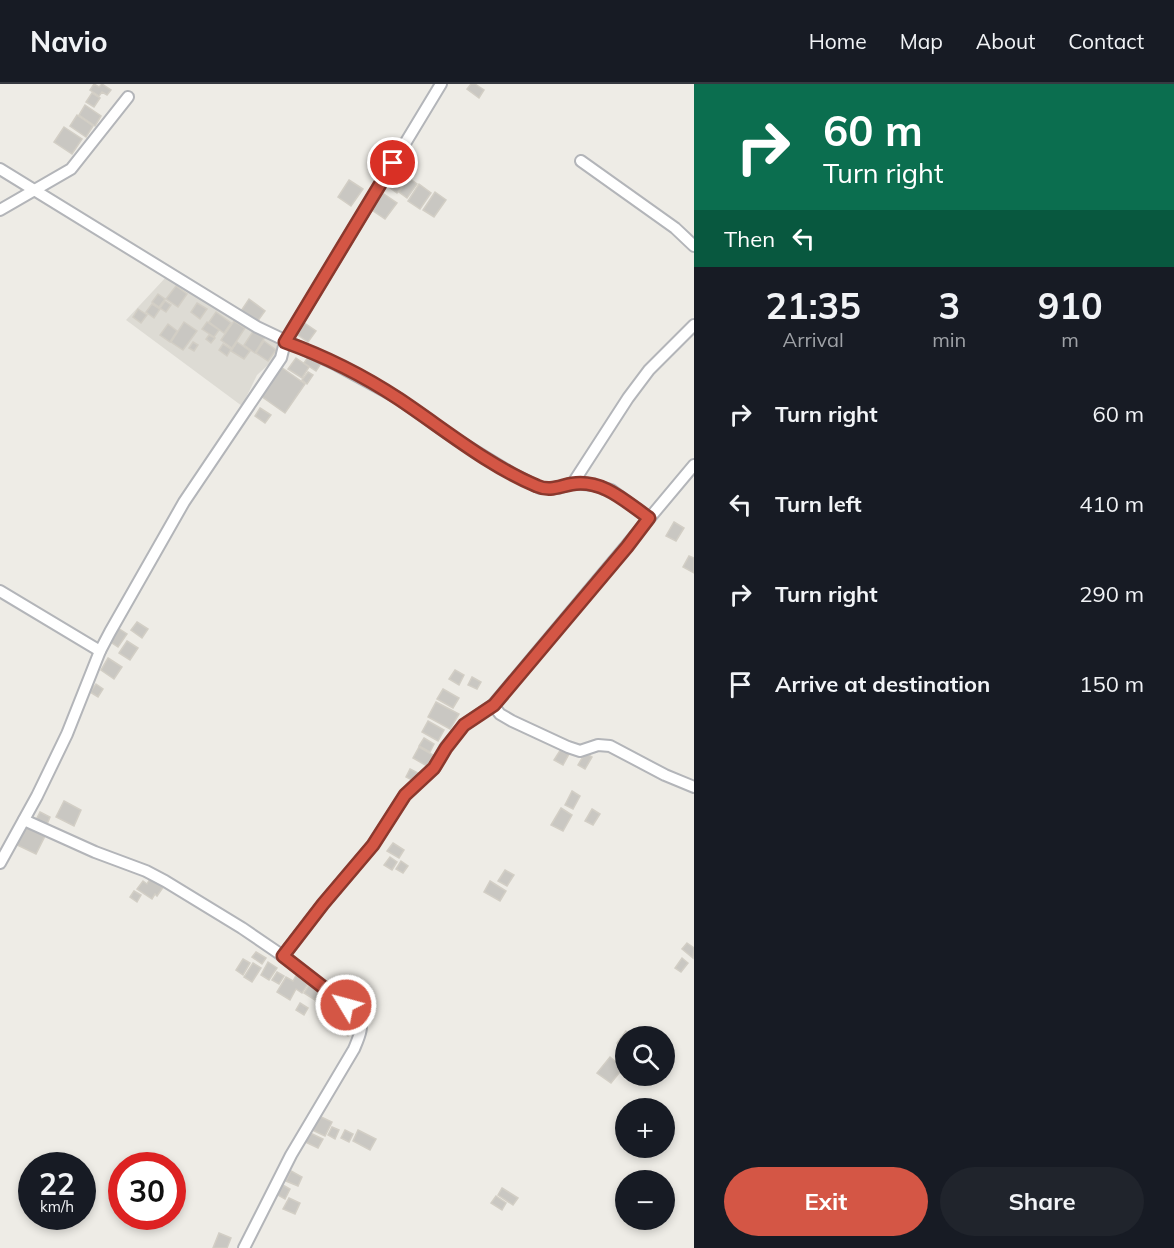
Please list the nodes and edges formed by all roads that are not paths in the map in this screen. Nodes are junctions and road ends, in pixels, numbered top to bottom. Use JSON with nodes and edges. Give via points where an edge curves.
{"nodes":[{"id":1,"x":441,"y":84,"type":"edge"},
{"id":2,"x":128,"y":97,"type":"dead end"},
{"id":3,"x":581,"y":161,"type":"dead end"},
{"id":4,"x":0,"y":169,"type":"edge"},
{"id":5,"x":35,"y":190,"type":"junction"},
{"id":6,"x":0,"y":210,"type":"edge"},
{"id":7,"x":694,"y":246,"type":"edge"},
{"id":8,"x":694,"y":325,"type":"edge"},
{"id":9,"x":285,"y":342,"type":"junction"},
{"id":10,"x":694,"y":465,"type":"edge"},
{"id":11,"x":573,"y":483,"type":"junction"},
{"id":12,"x":649,"y":518,"type":"junction"},
{"id":13,"x":0,"y":591,"type":"edge"},
{"id":14,"x":100,"y":651,"type":"junction"},
{"id":15,"x":494,"y":705,"type":"junction"},
{"id":16,"x":694,"y":787,"type":"edge"},
{"id":17,"x":24,"y":820,"type":"junction"},
{"id":18,"x":0,"y":863,"type":"edge"},
{"id":19,"x":283,"y":956,"type":"junction"},
{"id":20,"x":244,"y":1248,"type":"edge"}],
"edges":[{"from":1,"to":9,"type":"street"},
{"from":2,"to":5,"type":"street","via":[[71,169]]},
{"from":3,"to":7,"type":"street"},
{"from":4,"to":5,"type":"street"},
{"from":5,"to":6,"type":"street"},
{"from":5,"to":9,"type":"street"},
{"from":8,"to":11,"type":"street","via":[[649,370]]},
{"from":9,"to":11,"type":"street","via":[[396,398],[457,440],[540,488]]},
{"from":9,"to":14,"type":"street","via":[[281,358],[184,502]]},
{"from":10,"to":12,"type":"street"},
{"from":11,"to":12,"type":"street","via":[[611,490]]},
{"from":12,"to":15,"type":"street"},
{"from":13,"to":14,"type":"street"},
{"from":14,"to":17,"type":"street","via":[[67,734]]},
{"from":15,"to":16,"type":"street","via":[[512,721],[568,747],[579,751],[610,747]]},
{"from":15,"to":19,"type":"street","via":[[464,725],[434,768],[405,795],[373,845]]},
{"from":17,"to":18,"type":"street"},
{"from":17,"to":19,"type":"street","via":[[146,871]]},
{"from":19,"to":20,"type":"street","via":[[362,1021],[354,1049],[291,1155]]}]}
